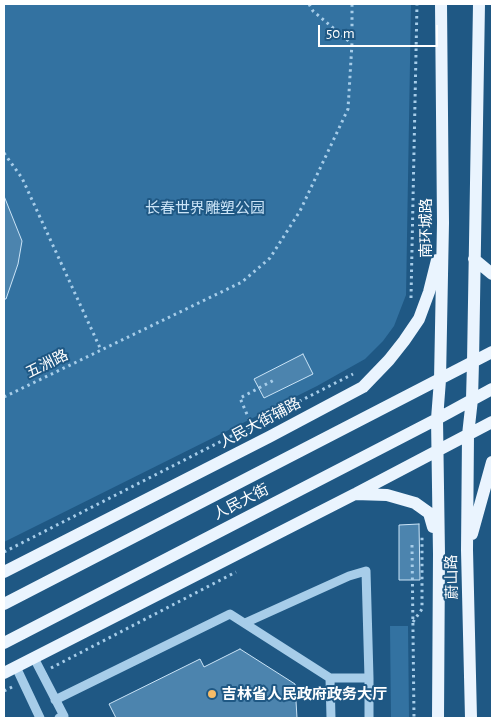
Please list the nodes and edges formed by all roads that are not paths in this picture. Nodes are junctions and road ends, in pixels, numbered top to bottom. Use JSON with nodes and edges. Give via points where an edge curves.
{"nodes":[{"id":1,"x":441,"y":4,"type":"edge"},
{"id":2,"x":479,"y":4,"type":"edge"},
{"id":3,"x":443,"y":222,"type":"junction"},
{"id":4,"x":474,"y":259,"type":"junction"},
{"id":5,"x":492,"y":274,"type":"edge"},
{"id":6,"x":492,"y":352,"type":"edge"},
{"id":7,"x":473,"y":362,"type":"junction"},
{"id":8,"x":440,"y":380,"type":"junction"},
{"id":9,"x":492,"y":389,"type":"edge"},
{"id":10,"x":472,"y":399,"type":"junction"},
{"id":11,"x":437,"y":420,"type":"junction"},
{"id":12,"x":492,"y":422,"type":"edge"},
{"id":13,"x":468,"y":435,"type":"junction"},
{"id":14,"x":437,"y":451,"type":"junction"},
{"id":15,"x":492,"y":462,"type":"edge"},
{"id":16,"x":355,"y":494,"type":"junction"},
{"id":17,"x":467,"y":550,"type":"junction"},
{"id":18,"x":439,"y":554,"type":"junction"},
{"id":19,"x":4,"y":572,"type":"edge"},
{"id":20,"x":4,"y":604,"type":"edge"},
{"id":21,"x":245,"y":624,"type":"junction"},
{"id":22,"x":4,"y":643,"type":"edge"},
{"id":23,"x":34,"y":658,"type":"junction"},
{"id":24,"x":16,"y":667,"type":"junction"},
{"id":25,"x":4,"y":673,"type":"edge"},
{"id":26,"x":330,"y":678,"type":"junction"},
{"id":27,"x":369,"y":678,"type":"junction"},
{"id":28,"x":55,"y":700,"type":"junction"},
{"id":29,"x":40,"y":718,"type":"edge"},
{"id":30,"x":59,"y":718,"type":"edge"},
{"id":31,"x":331,"y":718,"type":"edge"},
{"id":32,"x":369,"y":718,"type":"edge"},
{"id":33,"x":438,"y":718,"type":"edge"},
{"id":34,"x":471,"y":718,"type":"edge"}],
"edges":[{"from":1,"to":3,"type":"main road","name":"南环城路"},
{"from":2,"to":4,"type":"main road"},
{"from":3,"to":8,"type":"main road","name":"南环城路"},
{"from":3,"to":19,"type":"main road","name":"人民大街辅路","via":[[438,256],[419,319],[389,360],[363,387]]},
{"from":4,"to":5,"type":"main road"},
{"from":4,"to":7,"type":"main road"},
{"from":6,"to":7,"type":"main road","name":"人民大街"},
{"from":7,"to":8,"type":"main road","name":"人民大街"},
{"from":7,"to":10,"type":"main road"},
{"from":8,"to":11,"type":"main road","name":"南环城路"},
{"from":8,"to":20,"type":"main road","name":"人民大街"},
{"from":9,"to":10,"type":"main road","name":"人民大街"},
{"from":10,"to":11,"type":"main road","name":"人民大街"},
{"from":10,"to":13,"type":"main road"},
{"from":11,"to":14,"type":"main road","name":"南环城路"},
{"from":11,"to":22,"type":"main road","name":"人民大街"},
{"from":12,"to":13,"type":"main road"},
{"from":13,"to":14,"type":"main road"},
{"from":13,"to":17,"type":"main road","name":"蔚山路"},
{"from":14,"to":16,"type":"main road"},
{"from":14,"to":18,"type":"main road","name":"蔚山路"},
{"from":15,"to":17,"type":"main road"},
{"from":16,"to":18,"type":"main road","via":[[387,495],[415,503],[429,513]]},
{"from":16,"to":23,"type":"main road"},
{"from":17,"to":34,"type":"main road","name":"蔚山路"},
{"from":18,"to":33,"type":"main road","name":"蔚山路"},
{"from":21,"to":26,"type":"lane"},
{"from":21,"to":27,"type":"lane","via":[[366,571]]},
{"from":21,"to":28,"type":"lane","via":[[230,614]]},
{"from":23,"to":24,"type":"main road"},
{"from":23,"to":28,"type":"lane"},
{"from":24,"to":25,"type":"main road"},
{"from":24,"to":29,"type":"lane"},
{"from":26,"to":27,"type":"lane"},
{"from":26,"to":31,"type":"lane"},
{"from":27,"to":32,"type":"lane"},
{"from":28,"to":30,"type":"lane","via":[[64,716]]}]}
